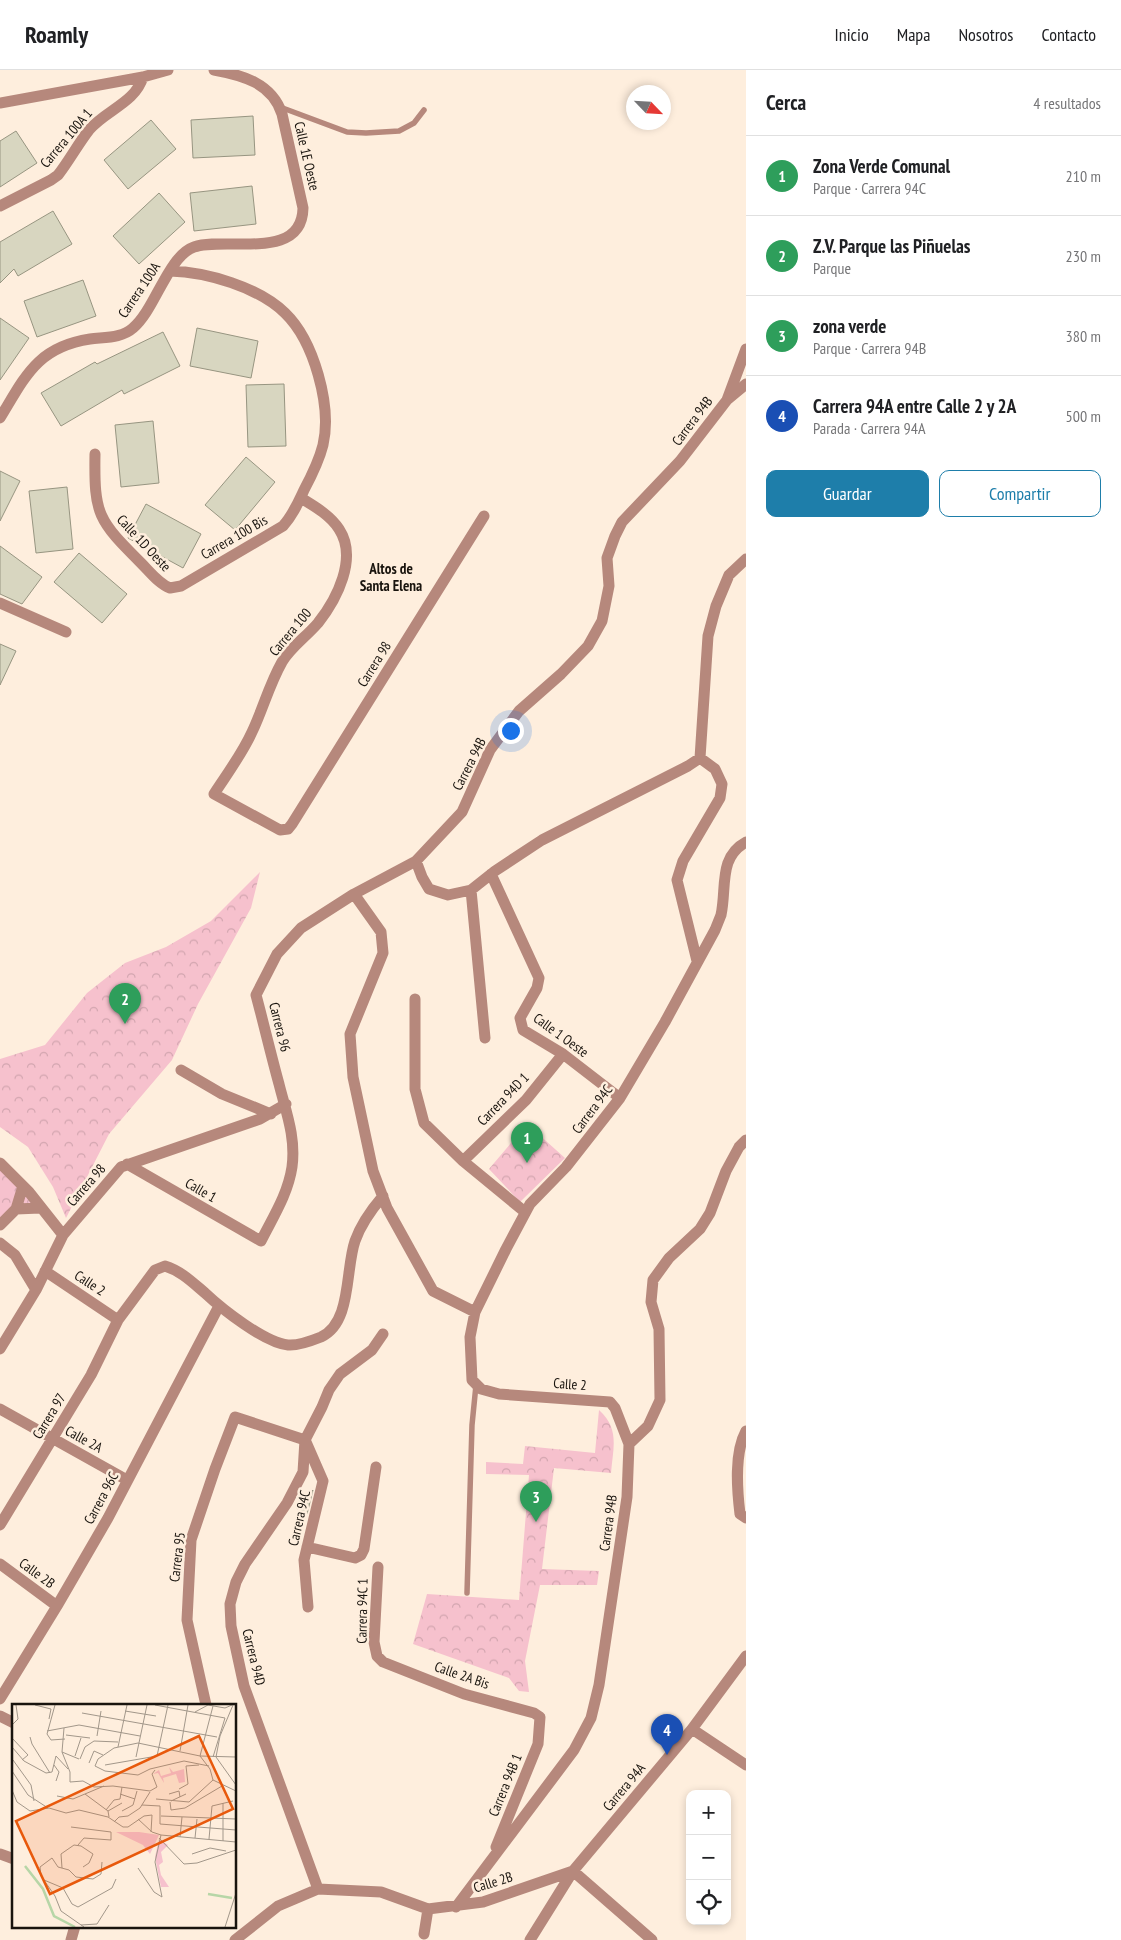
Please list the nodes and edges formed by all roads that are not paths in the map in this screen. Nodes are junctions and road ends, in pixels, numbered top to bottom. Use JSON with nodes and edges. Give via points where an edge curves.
{"nodes":[{"id":1,"x":168,"y":70,"type":"edge"},
{"id":2,"x":214,"y":70,"type":"edge"},
{"id":3,"x":143,"y":76,"type":"junction"},
{"id":4,"x":0,"y":103,"type":"edge"},
{"id":5,"x":280,"y":107,"type":"junction"},
{"id":6,"x":424,"y":110,"type":"dead end"},
{"id":7,"x":0,"y":206,"type":"edge"},
{"id":8,"x":297,"y":228,"type":"joint"},
{"id":9,"x":170,"y":271,"type":"junction"},
{"id":10,"x":746,"y":348,"type":"edge"},
{"id":11,"x":746,"y":384,"type":"edge"},
{"id":12,"x":727,"y":400,"type":"junction"},
{"id":13,"x":0,"y":418,"type":"edge"},
{"id":14,"x":95,"y":454,"type":"dead end"},
{"id":15,"x":300,"y":498,"type":"junction"},
{"id":16,"x":484,"y":516,"type":"dead end"},
{"id":17,"x":746,"y":559,"type":"edge"},
{"id":18,"x":170,"y":588,"type":"joint"},
{"id":19,"x":0,"y":603,"type":"edge"},
{"id":20,"x":66,"y":632,"type":"dead end"},
{"id":21,"x":700,"y":758,"type":"junction"},
{"id":22,"x":290,"y":827,"type":"joint"},
{"id":23,"x":746,"y":842,"type":"edge"},
{"id":24,"x":416,"y":861,"type":"junction"},
{"id":25,"x":491,"y":874,"type":"junction"},
{"id":26,"x":471,"y":890,"type":"junction"},
{"id":27,"x":354,"y":894,"type":"junction"},
{"id":28,"x":696,"y":961,"type":"junction"},
{"id":29,"x":415,"y":1000,"type":"dead end"},
{"id":30,"x":485,"y":1038,"type":"dead end"},
{"id":31,"x":563,"y":1054,"type":"junction"},
{"id":32,"x":181,"y":1070,"type":"dead end"},
{"id":33,"x":620,"y":1098,"type":"junction"},
{"id":34,"x":286,"y":1104,"type":"junction"},
{"id":35,"x":271,"y":1114,"type":"junction"},
{"id":36,"x":746,"y":1140,"type":"edge"},
{"id":37,"x":463,"y":1161,"type":"junction"},
{"id":38,"x":0,"y":1163,"type":"edge"},
{"id":39,"x":127,"y":1164,"type":"junction"},
{"id":40,"x":23,"y":1186,"type":"junction"},
{"id":41,"x":383,"y":1196,"type":"junction"},
{"id":42,"x":40,"y":1208,"type":"junction"},
{"id":43,"x":16,"y":1209,"type":"junction"},
{"id":44,"x":525,"y":1212,"type":"junction"},
{"id":45,"x":0,"y":1225,"type":"edge"},
{"id":46,"x":63,"y":1235,"type":"junction"},
{"id":47,"x":261,"y":1241,"type":"joint"},
{"id":48,"x":0,"y":1244,"type":"edge"},
{"id":49,"x":45,"y":1271,"type":"junction"},
{"id":50,"x":36,"y":1290,"type":"junction"},
{"id":51,"x":219,"y":1306,"type":"junction"},
{"id":52,"x":475,"y":1312,"type":"junction"},
{"id":53,"x":118,"y":1320,"type":"junction"},
{"id":54,"x":383,"y":1334,"type":"dead end"},
{"id":55,"x":0,"y":1348,"type":"edge"},
{"id":56,"x":479,"y":1387,"type":"junction"},
{"id":57,"x":0,"y":1410,"type":"edge"},
{"id":58,"x":746,"y":1431,"type":"edge"},
{"id":59,"x":52,"y":1439,"type":"junction"},
{"id":60,"x":306,"y":1440,"type":"junction"},
{"id":61,"x":629,"y":1444,"type":"junction"},
{"id":62,"x":376,"y":1467,"type":"dead end"},
{"id":63,"x":127,"y":1480,"type":"junction"},
{"id":64,"x":743,"y":1516,"type":"edge"},
{"id":65,"x":0,"y":1525,"type":"edge"},
{"id":66,"x":307,"y":1547,"type":"junction"},
{"id":67,"x":0,"y":1564,"type":"edge"},
{"id":68,"x":378,"y":1567,"type":"dead end"},
{"id":69,"x":467,"y":1593,"type":"dead end"},
{"id":70,"x":57,"y":1606,"type":"junction"},
{"id":71,"x":308,"y":1606,"type":"dead end"},
{"id":72,"x":377,"y":1656,"type":"joint"},
{"id":73,"x":746,"y":1656,"type":"edge"},
{"id":74,"x":0,"y":1699,"type":"edge"},
{"id":75,"x":206,"y":1704,"type":"edge"},
{"id":76,"x":0,"y":1716,"type":"edge"},
{"id":77,"x":540,"y":1718,"type":"joint"},
{"id":78,"x":12,"y":1722,"type":"edge"},
{"id":79,"x":692,"y":1729,"type":"junction"},
{"id":80,"x":746,"y":1765,"type":"edge"},
{"id":81,"x":0,"y":1854,"type":"edge"},
{"id":82,"x":12,"y":1858,"type":"edge"},
{"id":83,"x":490,"y":1862,"type":"junction"},
{"id":84,"x":573,"y":1872,"type":"junction"},
{"id":85,"x":318,"y":1889,"type":"junction"},
{"id":86,"x":456,"y":1907,"type":"junction"},
{"id":87,"x":428,"y":1909,"type":"junction"},
{"id":88,"x":424,"y":1934,"type":"dead end"},
{"id":89,"x":235,"y":1940,"type":"edge"},
{"id":90,"x":530,"y":1940,"type":"edge"},
{"id":91,"x":652,"y":1940,"type":"edge"}],
"edges":[{"from":1,"to":3,"type":"street"},
{"from":2,"to":5,"type":"street","name":"Calle 1E Oeste","via":[[251,80],[270,92]]},
{"from":3,"to":4,"type":"street"},
{"from":3,"to":7,"type":"street","name":"Carrera 100A 1","via":[[133,95],[89,131],[58,175]]},
{"from":5,"to":6,"type":"lane","via":[[347,132],[366,133],[399,131],[414,123]]},
{"from":5,"to":8,"type":"street","name":"Calle 1E Oeste","via":[[303,208]]},
{"from":8,"to":9,"type":"street","name":"Carrera 100A","via":[[287,238],[274,242],[195,246],[182,255]]},
{"from":9,"to":13,"type":"street","name":"Carrera 100A","via":[[141,321],[132,330],[61,346],[44,356],[31,369]]},
{"from":9,"to":15,"type":"street","via":[[206,275],[253,293],[285,313],[298,330],[315,365],[325,421],[320,454]]},
{"from":10,"to":12,"type":"street","name":"Carrera 94B"},
{"from":11,"to":12,"type":"street"},
{"from":12,"to":24,"type":"street","name":"Carrera 94B","via":[[680,462],[622,522],[607,558],[609,586],[602,621],[588,646],[519,711],[490,750],[462,812]]},
{"from":14,"to":18,"type":"street","name":"Calle 1D Oeste","via":[[96,500],[105,524],[160,582]]},
{"from":15,"to":18,"type":"street","name":"Carrera 100 Bis","via":[[283,526],[181,586]]},
{"from":15,"to":22,"type":"street","name":"Carrera 100","via":[[323,512],[340,529],[346,549],[343,577],[323,616],[283,661],[253,731],[214,794],[276,829]]},
{"from":16,"to":22,"type":"street","name":"Carrera 98"},
{"from":17,"to":21,"type":"street","via":[[729,575],[708,636]]},
{"from":19,"to":20,"type":"street"},
{"from":21,"to":25,"type":"street","via":[[542,840]]},
{"from":21,"to":28,"type":"street","via":[[715,769],[722,784],[720,798],[683,861],[676,880]]},
{"from":23,"to":28,"type":"street","name":"Carrera 94C","via":[[738,846],[728,861],[720,915],[715,930]]},
{"from":24,"to":26,"type":"street","via":[[429,889],[448,895]]},
{"from":24,"to":27,"type":"street","name":"Carrera 96"},
{"from":25,"to":26,"type":"street"},
{"from":25,"to":31,"type":"street","name":"Calle 1 Oeste","via":[[538,978],[537,988],[520,1018],[520,1025]]},
{"from":26,"to":30,"type":"street"},
{"from":27,"to":34,"type":"street","name":"Carrera 96","via":[[301,928],[277,954],[256,995]]},
{"from":27,"to":41,"type":"street","via":[[381,932],[383,953],[350,1034],[353,1077],[372,1171]]},
{"from":28,"to":33,"type":"street","name":"Carrera 94C"},
{"from":29,"to":37,"type":"street","via":[[415,1089],[424,1123]]},
{"from":31,"to":33,"type":"street","name":"Calle 1 Oeste"},
{"from":31,"to":37,"type":"street","name":"Carrera 94D 1","via":[[526,1100]]},
{"from":32,"to":35,"type":"street","via":[[222,1094]]},
{"from":33,"to":44,"type":"street","name":"Carrera 94C","via":[[566,1167]]},
{"from":34,"to":35,"type":"street","name":"Carrera 98"},
{"from":34,"to":47,"type":"street","name":"Carrera 96","via":[[292,1138],[292,1167],[283,1200]]},
{"from":35,"to":39,"type":"street","name":"Carrera 98"},
{"from":36,"to":61,"type":"street","via":[[726,1170],[710,1213],[700,1229],[669,1258],[653,1280],[651,1302],[660,1329],[660,1400],[648,1426]]},
{"from":37,"to":44,"type":"street"},
{"from":38,"to":40,"type":"street"},
{"from":39,"to":46,"type":"street","name":"Carrera 98"},
{"from":39,"to":47,"type":"street","name":"Calle 1"},
{"from":40,"to":42,"type":"street"},
{"from":40,"to":43,"type":"street"},
{"from":41,"to":51,"type":"street","name":"Carrera 97","via":[[367,1215],[355,1242],[344,1302],[339,1319],[328,1334],[311,1342],[288,1345],[270,1340]]},
{"from":41,"to":52,"type":"street","via":[[433,1291]]},
{"from":42,"to":43,"type":"street"},
{"from":42,"to":46,"type":"street"},
{"from":43,"to":45,"type":"street"},
{"from":44,"to":52,"type":"street","name":"Carrera 94C"},
{"from":46,"to":49,"type":"street","name":"Carrera 98"},
{"from":48,"to":50,"type":"street","via":[[14,1255]]},
{"from":49,"to":50,"type":"street","name":"Carrera 98"},
{"from":49,"to":53,"type":"street","name":"Calle 2"},
{"from":50,"to":55,"type":"street","name":"Carrera 98"},
{"from":51,"to":53,"type":"street","name":"Carrera 97","via":[[177,1269],[165,1266],[155,1270]]},
{"from":51,"to":63,"type":"street","name":"Carrera 96C"},
{"from":52,"to":56,"type":"street","name":"Carrera 94C","via":[[470,1338],[472,1380]]},
{"from":53,"to":59,"type":"street","name":"Carrera 97","via":[[91,1375]]},
{"from":54,"to":60,"type":"street","via":[[372,1350],[340,1374]]},
{"from":56,"to":61,"type":"street","name":"Calle 2","via":[[499,1394],[610,1402]]},
{"from":56,"to":69,"type":"lane","via":[[472,1425]]},
{"from":57,"to":59,"type":"street","name":"Calle 2A"},
{"from":58,"to":64,"type":"street","via":[[742,1439],[736,1487]]},
{"from":59,"to":63,"type":"street","name":"Calle 2A"},
{"from":59,"to":65,"type":"street","name":"Carrera 97"},
{"from":60,"to":66,"type":"street","name":"Carrera 94C","via":[[323,1481]]},
{"from":60,"to":75,"type":"street","name":"Carrera 95","via":[[235,1418],[215,1469],[191,1540],[187,1620]]},
{"from":60,"to":85,"type":"street","name":"Carrera 94D","via":[[303,1472],[286,1504],[245,1564],[230,1604],[231,1626],[244,1686]]},
{"from":61,"to":83,"type":"street","name":"Carrera 94B","via":[[627,1497],[600,1686],[591,1718],[574,1750]]},
{"from":62,"to":66,"type":"street","via":[[361,1555],[355,1558]]},
{"from":63,"to":70,"type":"street","name":"Carrera 96C"},
{"from":66,"to":71,"type":"street","name":"Carrera 94C","via":[[304,1560]]},
{"from":67,"to":70,"type":"street","name":"Calle 2B"},
{"from":68,"to":72,"type":"street","name":"Carrera 94C 1","via":[[374,1642]]},
{"from":70,"to":74,"type":"street","name":"Carrera 96C"},
{"from":72,"to":77,"type":"street","name":"Calle 2A Bis","via":[[383,1662],[464,1694],[534,1713]]},
{"from":73,"to":79,"type":"street","name":"Carrera 94A"},
{"from":76,"to":78,"type":"street"},
{"from":77,"to":83,"type":"street","name":"Carrera 94B 1","via":[[538,1744]]},
{"from":79,"to":80,"type":"street"},
{"from":79,"to":84,"type":"street","name":"Carrera 94A"},
{"from":81,"to":82,"type":"street"},
{"from":83,"to":86,"type":"street","name":"Carrera 94B"},
{"from":84,"to":86,"type":"street","name":"Calle 2B","via":[[483,1902]]},
{"from":84,"to":90,"type":"street","name":"Carrera 94A"},
{"from":84,"to":91,"type":"street"},
{"from":85,"to":87,"type":"street","name":"Calle 2B","via":[[381,1892]]},
{"from":85,"to":89,"type":"street","via":[[278,1906]]},
{"from":86,"to":87,"type":"street","name":"Calle 2B"},
{"from":87,"to":88,"type":"street"}]}
